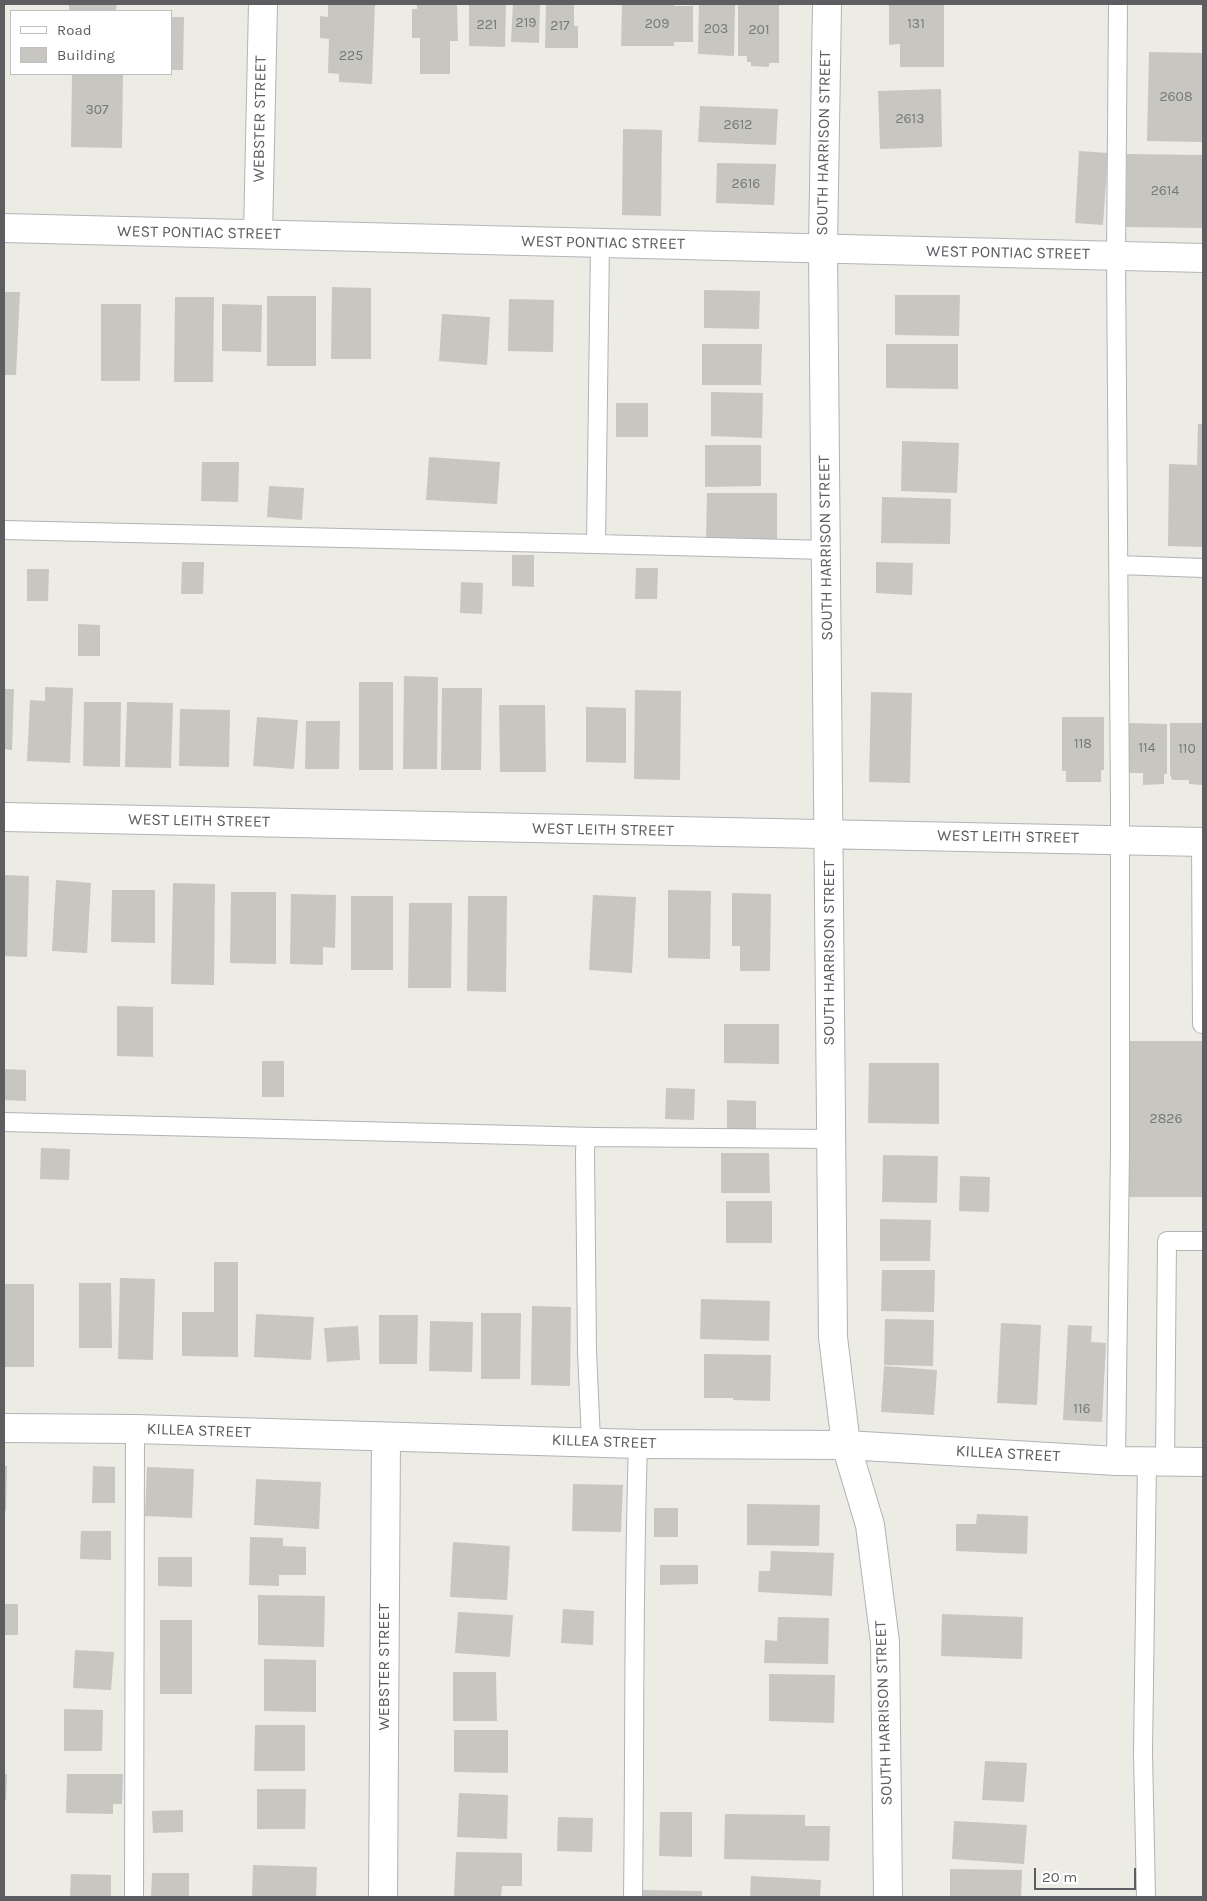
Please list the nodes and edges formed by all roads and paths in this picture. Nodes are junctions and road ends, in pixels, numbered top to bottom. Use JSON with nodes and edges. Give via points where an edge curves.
{"nodes":[{"id":1,"x":263,"y":4,"type":"edge"},
{"id":2,"x":826,"y":4,"type":"edge"},
{"id":3,"x":1118,"y":4,"type":"edge"},
{"id":4,"x":4,"y":228,"type":"edge"},
{"id":5,"x":258,"y":234,"type":"junction"},
{"id":6,"x":600,"y":243,"type":"junction"},
{"id":7,"x":823,"y":248,"type":"junction"},
{"id":8,"x":1116,"y":256,"type":"junction"},
{"id":9,"x":1203,"y":258,"type":"edge"},
{"id":10,"x":4,"y":530,"type":"edge"},
{"id":11,"x":596,"y":544,"type":"junction"},
{"id":12,"x":826,"y":550,"type":"junction"},
{"id":13,"x":1118,"y":565,"type":"junction"},
{"id":14,"x":1203,"y":568,"type":"edge"},
{"id":15,"x":4,"y":817,"type":"edge"},
{"id":16,"x":828,"y":835,"type":"junction"},
{"id":17,"x":1120,"y":839,"type":"junction"},
{"id":18,"x":1202,"y":842,"type":"edge"},
{"id":19,"x":1203,"y":1024,"type":"edge"},
{"id":20,"x":4,"y":1122,"type":"edge"},
{"id":21,"x":586,"y":1136,"type":"junction"},
{"id":22,"x":830,"y":1139,"type":"junction"},
{"id":23,"x":1203,"y":1240,"type":"edge"},
{"id":24,"x":4,"y":1428,"type":"edge"},
{"id":25,"x":135,"y":1429,"type":"junction"},
{"id":26,"x":386,"y":1438,"type":"junction"},
{"id":27,"x":591,"y":1441,"type":"junction"},
{"id":28,"x":638,"y":1444,"type":"junction"},
{"id":29,"x":846,"y":1445,"type":"junction"},
{"id":30,"x":1116,"y":1461,"type":"junction"},
{"id":31,"x":1156,"y":1461,"type":"junction"},
{"id":32,"x":1203,"y":1462,"type":"edge"},
{"id":33,"x":134,"y":1897,"type":"edge"},
{"id":34,"x":383,"y":1897,"type":"edge"},
{"id":35,"x":633,"y":1897,"type":"edge"},
{"id":36,"x":888,"y":1897,"type":"edge"},
{"id":37,"x":1146,"y":1897,"type":"edge"}],
"edges":[{"from":1,"to":5,"type":"street","name":"WEBSTER STREET"},
{"from":2,"to":7,"type":"street","name":"SOUTH HARRISON STREET"},
{"from":3,"to":8,"type":"lane"},
{"from":4,"to":5,"type":"street","name":"WEST PONTIAC STREET"},
{"from":5,"to":6,"type":"street","name":"WEST PONTIAC STREET"},
{"from":6,"to":7,"type":"street","name":"WEST PONTIAC STREET"},
{"from":6,"to":11,"type":"lane"},
{"from":7,"to":8,"type":"street","name":"WEST PONTIAC STREET"},
{"from":7,"to":12,"type":"street","name":"SOUTH HARRISON STREET"},
{"from":8,"to":9,"type":"street","name":"WEST PONTIAC STREET"},
{"from":8,"to":13,"type":"lane"},
{"from":10,"to":11,"type":"lane"},
{"from":11,"to":12,"type":"lane"},
{"from":12,"to":16,"type":"street","name":"SOUTH HARRISON STREET"},
{"from":13,"to":14,"type":"lane"},
{"from":13,"to":17,"type":"lane"},
{"from":15,"to":16,"type":"street","name":"WEST LEITH STREET"},
{"from":16,"to":17,"type":"street","name":"WEST LEITH STREET"},
{"from":16,"to":22,"type":"street","name":"SOUTH HARRISON STREET"},
{"from":17,"to":18,"type":"street","name":"WEST LEITH STREET"},
{"from":17,"to":30,"type":"lane"},
{"from":18,"to":19,"type":"lane"},
{"from":20,"to":21,"type":"lane"},
{"from":21,"to":22,"type":"lane"},
{"from":21,"to":27,"type":"lane","via":[[587,1351]]},
{"from":22,"to":29,"type":"street","name":"SOUTH HARRISON STREET","via":[[833,1337]]},
{"from":23,"to":31,"type":"lane","via":[[1167,1241]]},
{"from":24,"to":25,"type":"street","name":"KILLEA STREET"},
{"from":25,"to":26,"type":"street","name":"KILLEA STREET"},
{"from":25,"to":33,"type":"lane"},
{"from":26,"to":27,"type":"street","name":"KILLEA STREET"},
{"from":26,"to":34,"type":"street","name":"WEBSTER STREET"},
{"from":27,"to":28,"type":"street","name":"KILLEA STREET"},
{"from":28,"to":29,"type":"street","name":"KILLEA STREET"},
{"from":28,"to":35,"type":"lane"},
{"from":29,"to":30,"type":"street","name":"KILLEA STREET"},
{"from":29,"to":36,"type":"street","name":"SOUTH HARRISON STREET","via":[[870,1525],[886,1642]]},
{"from":30,"to":31,"type":"street","name":"KILLEA STREET"},
{"from":31,"to":32,"type":"street","name":"KILLEA STREET"},
{"from":31,"to":37,"type":"lane","via":[[1143,1753]]}]}
